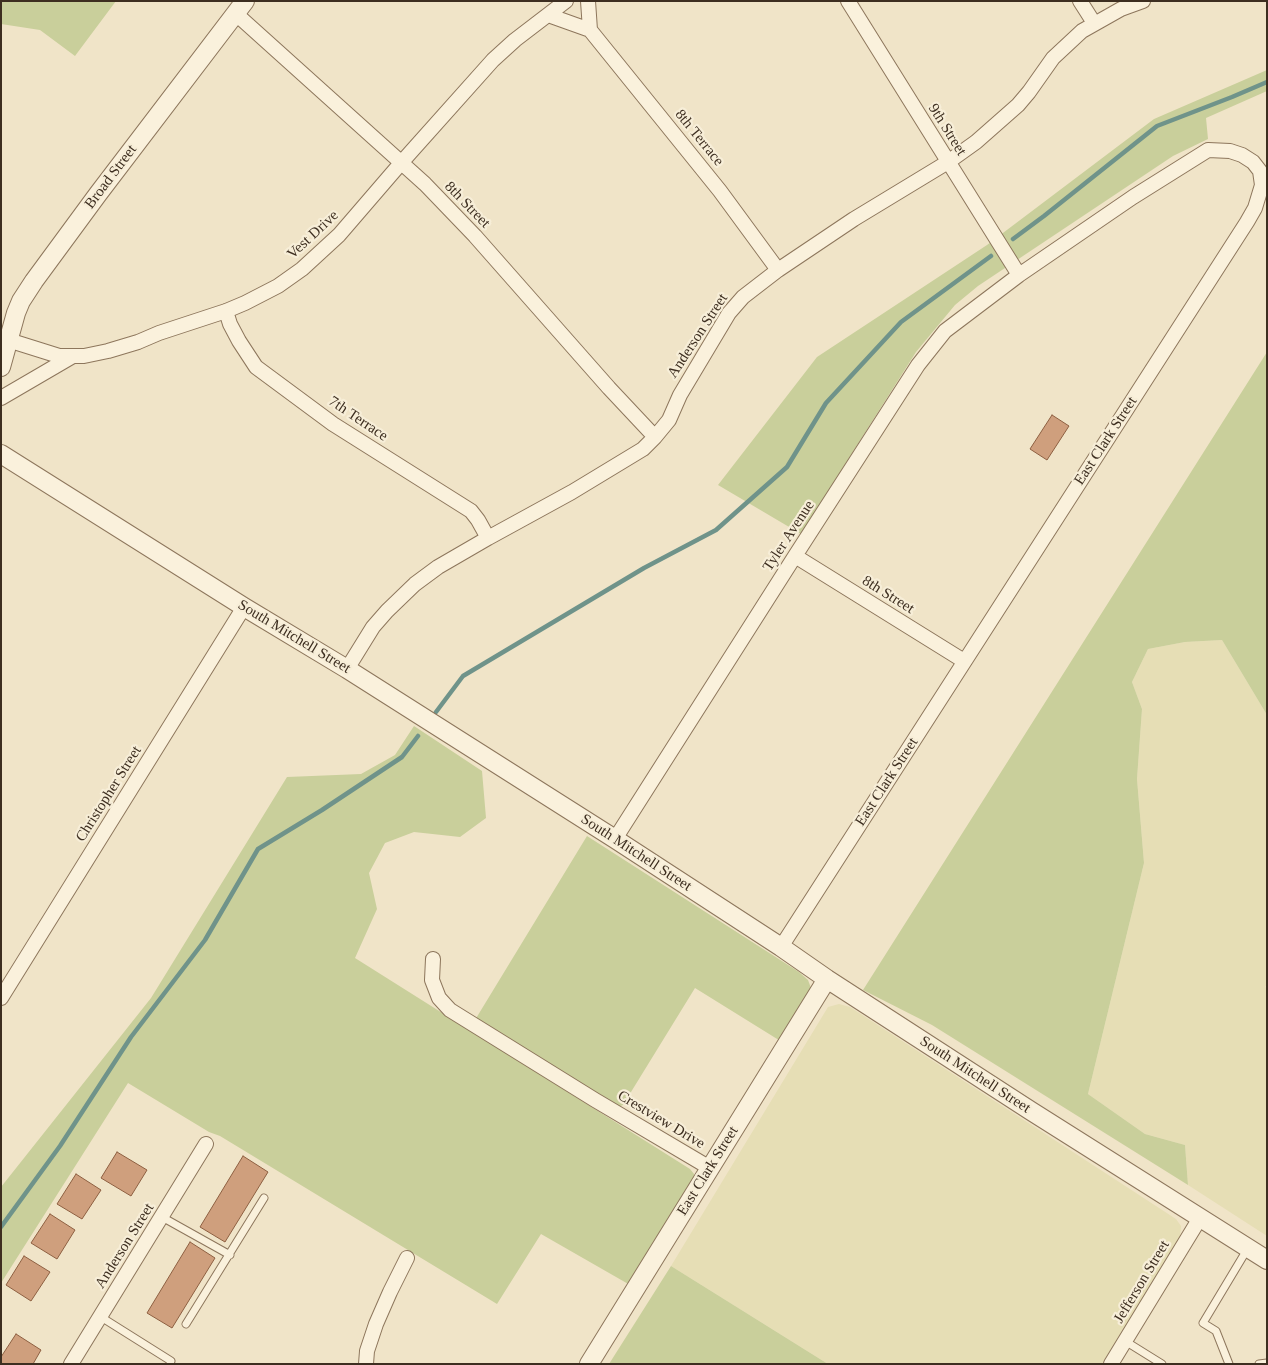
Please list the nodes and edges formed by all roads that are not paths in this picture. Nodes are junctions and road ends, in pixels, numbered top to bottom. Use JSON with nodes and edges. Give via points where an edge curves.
{"nodes":[{"id":1,"x":566,"y":1,"type":"edge"},
{"id":2,"x":588,"y":1,"type":"edge"},
{"id":3,"x":848,"y":1,"type":"edge"},
{"id":4,"x":1080,"y":1,"type":"edge"},
{"id":5,"x":1144,"y":1,"type":"edge"},
{"id":6,"x":240,"y":7,"type":"edge"},
{"id":7,"x":548,"y":15,"type":"junction"},
{"id":8,"x":1094,"y":23,"type":"junction"},
{"id":9,"x":590,"y":30,"type":"junction"},
{"id":10,"x":948,"y":162,"type":"junction"},
{"id":11,"x":401,"y":163,"type":"junction"},
{"id":12,"x":778,"y":270,"type":"junction"},
{"id":13,"x":1019,"y":276,"type":"junction"},
{"id":14,"x":226,"y":311,"type":"junction"},
{"id":15,"x":8,"y":340,"type":"junction"},
{"id":16,"x":74,"y":356,"type":"junction"},
{"id":17,"x":1,"y":367,"type":"edge"},
{"id":18,"x":1,"y":398,"type":"edge"},
{"id":19,"x":655,"y":438,"type":"junction"},
{"id":20,"x":1,"y":454,"type":"edge"},
{"id":21,"x":488,"y":538,"type":"junction"},
{"id":22,"x":795,"y":556,"type":"junction"},
{"id":23,"x":244,"y":607,"type":"junction"},
{"id":24,"x":964,"y":661,"type":"junction"},
{"id":25,"x":347,"y":669,"type":"junction"},
{"id":26,"x":616,"y":839,"type":"junction"},
{"id":27,"x":782,"y":947,"type":"junction"},
{"id":28,"x":433,"y":959,"type":"dead end"},
{"id":29,"x":827,"y":979,"type":"junction"},
{"id":30,"x":1,"y":998,"type":"edge"},
{"id":31,"x":206,"y":1144,"type":"dead end"},
{"id":32,"x":710,"y":1168,"type":"junction"},
{"id":33,"x":264,"y":1198,"type":"dead end"},
{"id":34,"x":162,"y":1217,"type":"junction"},
{"id":35,"x":1200,"y":1218,"type":"junction"},
{"id":36,"x":1248,"y":1248,"type":"junction"},
{"id":37,"x":230,"y":1255,"type":"junction"},
{"id":38,"x":407,"y":1258,"type":"dead end"},
{"id":39,"x":1267,"y":1260,"type":"edge"},
{"id":40,"x":101,"y":1316,"type":"junction"},
{"id":41,"x":186,"y":1324,"type":"dead end"},
{"id":42,"x":1125,"y":1341,"type":"junction"},
{"id":43,"x":1267,"y":1363,"type":"edge"},
{"id":44,"x":71,"y":1364,"type":"edge"},
{"id":45,"x":170,"y":1364,"type":"edge"},
{"id":46,"x":366,"y":1364,"type":"edge"},
{"id":47,"x":589,"y":1364,"type":"edge"},
{"id":48,"x":1111,"y":1364,"type":"edge"},
{"id":49,"x":1162,"y":1364,"type":"edge"},
{"id":50,"x":1229,"y":1364,"type":"edge"},
{"id":51,"x":1259,"y":1364,"type":"edge"}],
"edges":[{"from":1,"to":7,"type":"street","name":"Vest Drive"},
{"from":2,"to":9,"type":"street"},
{"from":3,"to":10,"type":"street","name":"9th Street"},
{"from":4,"to":8,"type":"street"},
{"from":5,"to":8,"type":"street","name":"Anderson Street"},
{"from":6,"to":11,"type":"street","name":"8th Street"},
{"from":6,"to":15,"type":"street","name":"Broad Street","via":[[34,281],[16,313]]},
{"from":7,"to":9,"type":"street"},
{"from":7,"to":11,"type":"street","name":"Vest Drive","via":[[493,60]]},
{"from":8,"to":10,"type":"street","name":"Anderson Street","via":[[1053,58],[1018,105]]},
{"from":9,"to":12,"type":"street","name":"8th Terrace","via":[[720,191]]},
{"from":10,"to":12,"type":"street","name":"Anderson Street"},
{"from":10,"to":13,"type":"street","name":"9th Street"},
{"from":11,"to":14,"type":"street","name":"Vest Drive","via":[[339,236],[302,269],[278,286]]},
{"from":11,"to":19,"type":"street","name":"8th Street","via":[[475,236]]},
{"from":12,"to":19,"type":"street","name":"Anderson Street","via":[[743,297],[729,313],[680,394],[669,420]]},
{"from":13,"to":22,"type":"street","name":"Tyler Avenue","via":[[944,331],[918,365]]},
{"from":13,"to":24,"type":"street","name":"East Clark Street","via":[[1208,150],[1242,155],[1260,171],[1262,186],[1247,222]]},
{"from":14,"to":16,"type":"street","name":"Vest Drive","via":[[108,352]]},
{"from":14,"to":21,"type":"street","name":"7th Terrace","via":[[239,341],[256,367],[333,424],[471,511]]},
{"from":15,"to":16,"type":"street","name":"Vest Drive","via":[[59,356]]},
{"from":15,"to":17,"type":"street","name":"Broad Street"},
{"from":16,"to":18,"type":"street"},
{"from":19,"to":21,"type":"street","name":"Anderson Street","via":[[643,449],[572,492]]},
{"from":20,"to":23,"type":"street","name":"South Mitchell Street"},
{"from":21,"to":25,"type":"street","name":"Anderson Street","via":[[415,584],[374,627]]},
{"from":22,"to":24,"type":"street","name":"8th Street"},
{"from":22,"to":26,"type":"street","name":"Tyler Avenue"},
{"from":23,"to":25,"type":"street","name":"South Mitchell Street"},
{"from":23,"to":30,"type":"street","name":"Christopher Street"},
{"from":24,"to":27,"type":"street","name":"East Clark Street"},
{"from":25,"to":26,"type":"street","name":"South Mitchell Street"},
{"from":26,"to":27,"type":"street","name":"South Mitchell Street"},
{"from":27,"to":29,"type":"street","name":"South Mitchell Street"},
{"from":28,"to":32,"type":"street","name":"Crestview Drive","via":[[432,980],[439,998],[450,1010]]},
{"from":29,"to":32,"type":"street","name":"East Clark Street"},
{"from":29,"to":35,"type":"street","name":"South Mitchell Street"},
{"from":31,"to":34,"type":"street","name":"Anderson Street"},
{"from":32,"to":47,"type":"street","name":"East Clark Street"},
{"from":33,"to":37,"type":"lane"},
{"from":34,"to":37,"type":"lane"},
{"from":34,"to":40,"type":"street","name":"Anderson Street"},
{"from":35,"to":36,"type":"street","name":"South Mitchell Street"},
{"from":35,"to":42,"type":"street","name":"Jefferson Street"},
{"from":36,"to":39,"type":"street","name":"South Mitchell Street"},
{"from":36,"to":50,"type":"lane","via":[[1203,1323],[1216,1331]]},
{"from":37,"to":41,"type":"lane"},
{"from":38,"to":46,"type":"street","via":[[376,1324]]},
{"from":40,"to":44,"type":"street","name":"Anderson Street"},
{"from":40,"to":45,"type":"lane","via":[[171,1361]]},
{"from":42,"to":48,"type":"street","name":"Jefferson Street"},
{"from":42,"to":49,"type":"lane"},
{"from":43,"to":51,"type":"lane"}]}
